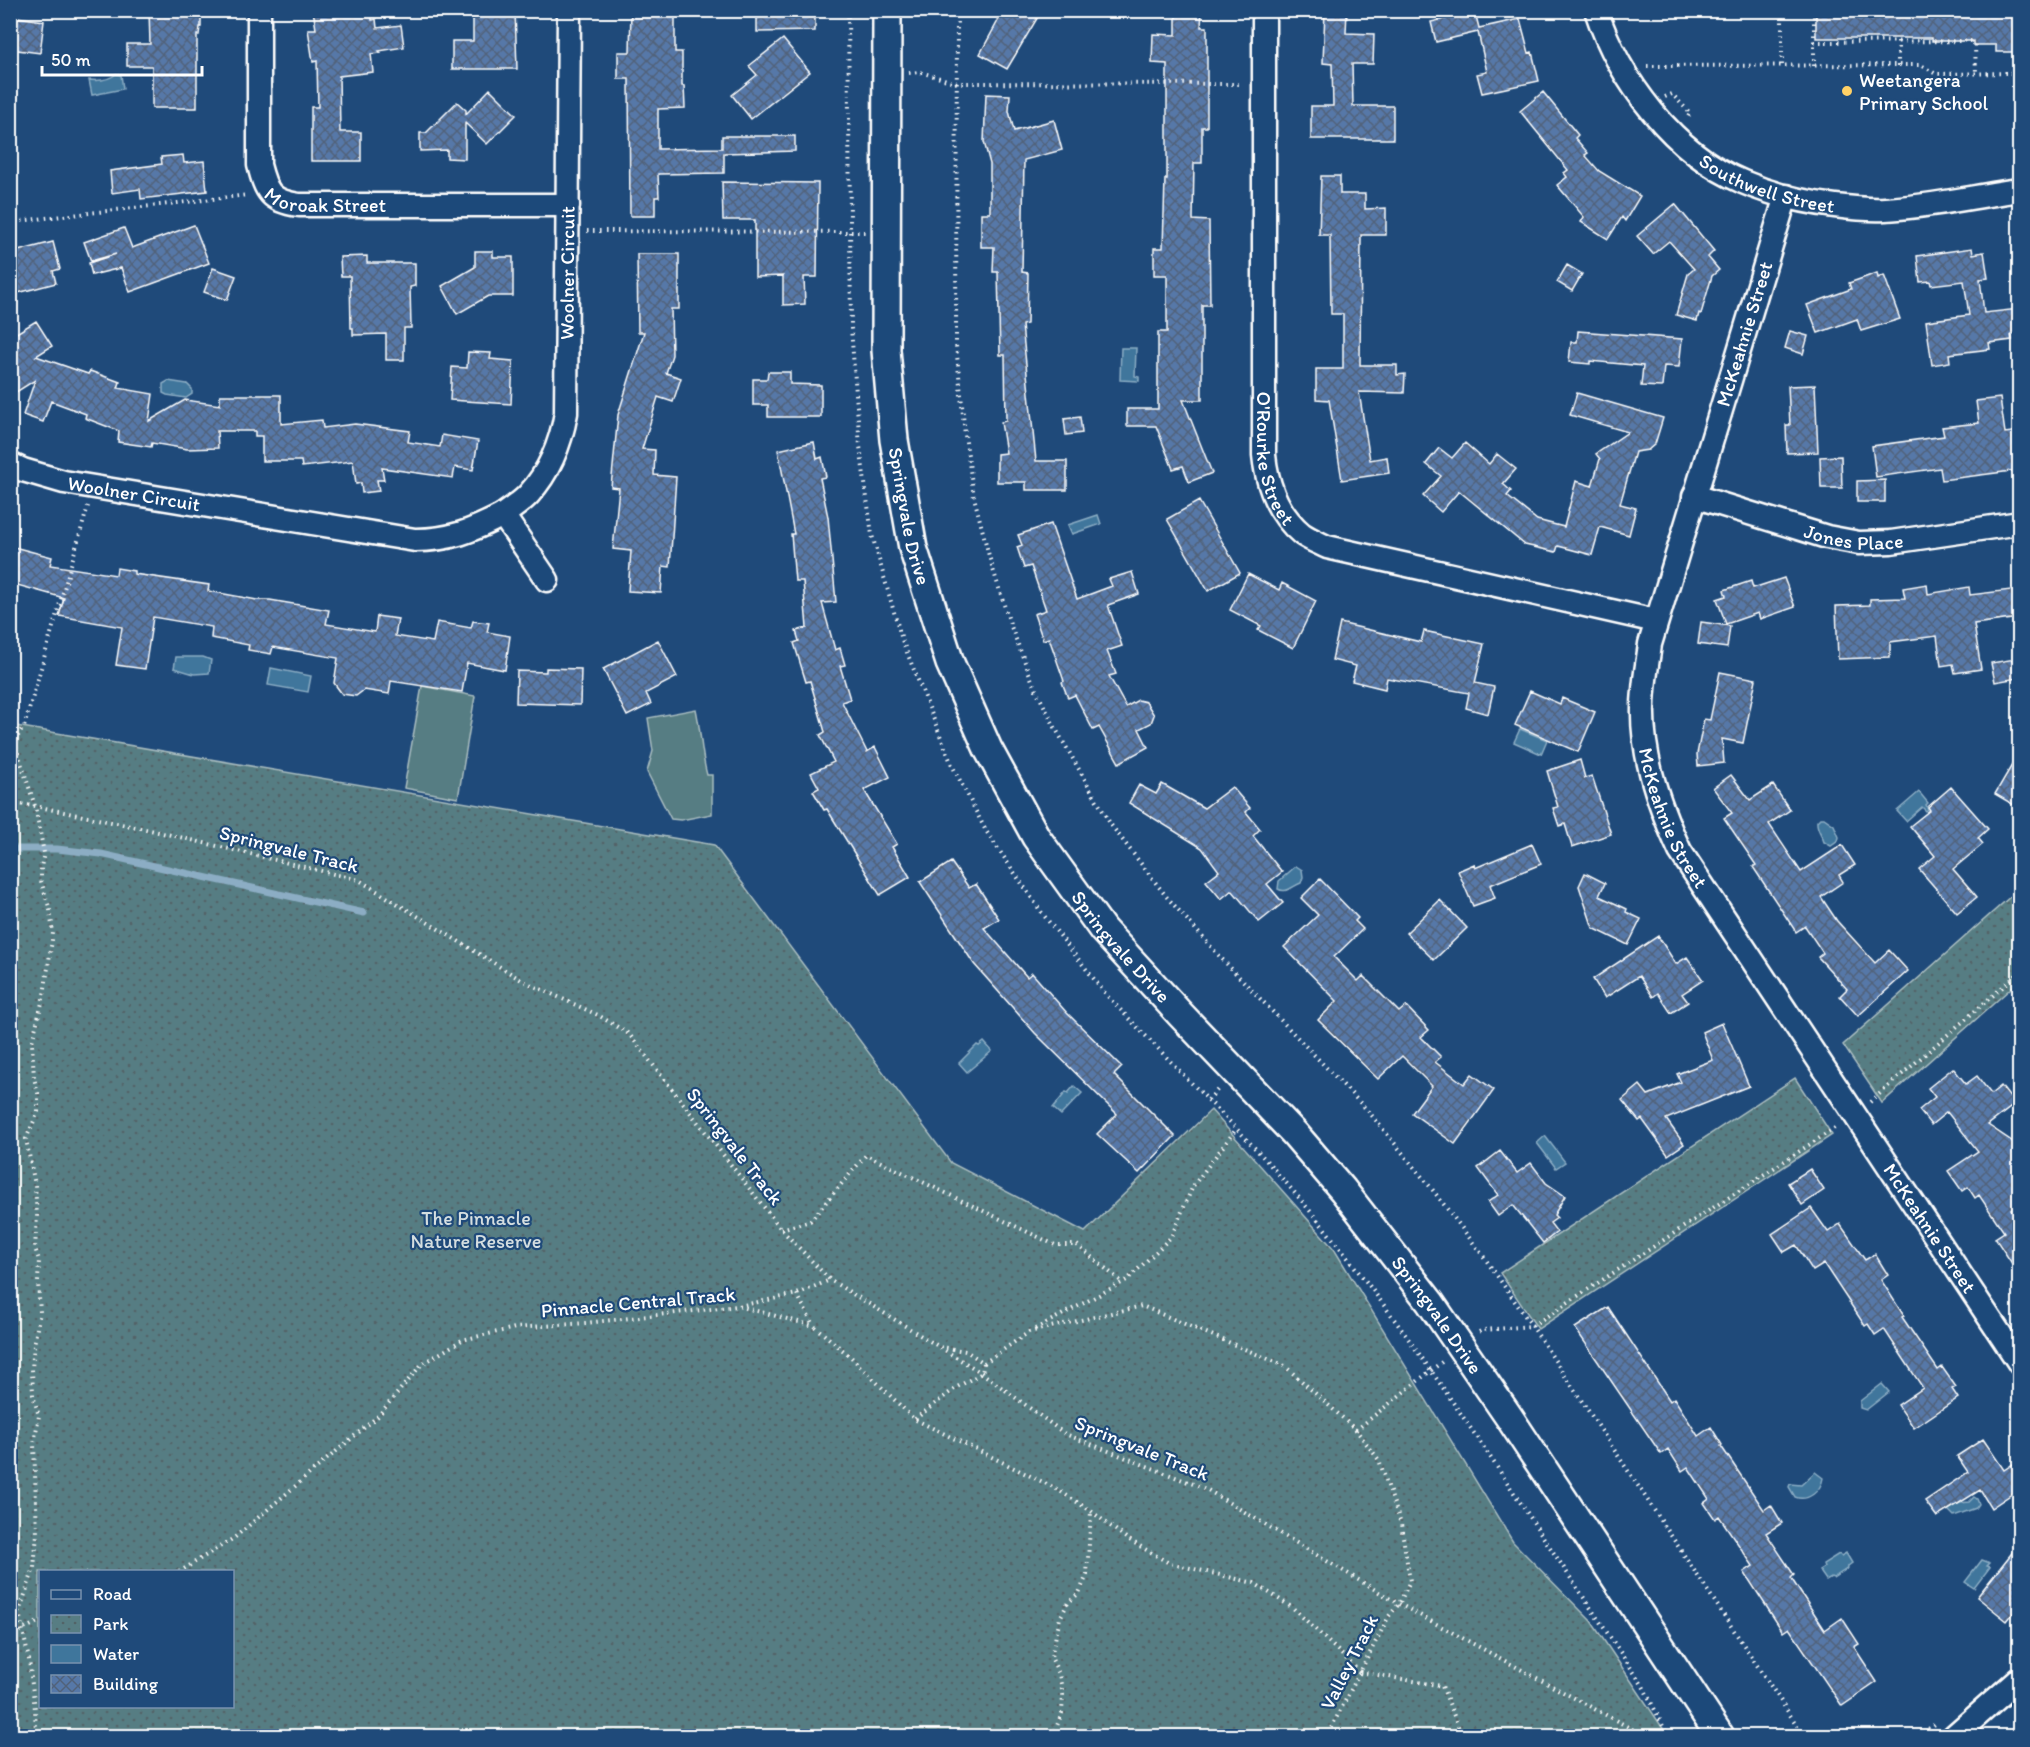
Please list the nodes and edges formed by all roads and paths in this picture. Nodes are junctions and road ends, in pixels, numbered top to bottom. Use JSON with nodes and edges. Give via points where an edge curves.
{"nodes":[{"id":1,"x":259,"y":10,"type":"edge"},
{"id":2,"x":569,"y":10,"type":"edge"},
{"id":3,"x":887,"y":10,"type":"edge"},
{"id":4,"x":957,"y":10,"type":"edge"},
{"id":5,"x":1264,"y":10,"type":"edge"},
{"id":6,"x":1596,"y":10,"type":"edge"},
{"id":7,"x":1782,"y":10,"type":"edge"},
{"id":8,"x":1814,"y":10,"type":"edge"},
{"id":9,"x":1898,"y":41,"type":"junction"},
{"id":10,"x":1814,"y":42,"type":"junction"},
{"id":11,"x":2017,"y":52,"type":"dead end"},
{"id":12,"x":1782,"y":65,"type":"junction"},
{"id":13,"x":1637,"y":66,"type":"dead end"},
{"id":14,"x":1814,"y":66,"type":"junction"},
{"id":15,"x":1898,"y":66,"type":"junction"},
{"id":16,"x":1976,"y":73,"type":"junction"},
{"id":17,"x":2011,"y":73,"type":"junction"},
{"id":18,"x":887,"y":74,"type":"junction"},
{"id":19,"x":2019,"y":81,"type":"edge"},
{"id":20,"x":957,"y":83,"type":"junction"},
{"id":21,"x":1264,"y":84,"type":"junction"},
{"id":22,"x":1657,"y":95,"type":"dead end"},
{"id":23,"x":1688,"y":126,"type":"dead end"},
{"id":24,"x":264,"y":187,"type":"junction"},
{"id":25,"x":2019,"y":190,"type":"edge"},
{"id":26,"x":1786,"y":196,"type":"junction"},
{"id":27,"x":568,"y":205,"type":"junction"},
{"id":28,"x":10,"y":222,"type":"edge"},
{"id":29,"x":568,"y":231,"type":"junction"},
{"id":30,"x":886,"y":232,"type":"junction"},
{"id":31,"x":10,"y":464,"type":"edge"},
{"id":32,"x":94,"y":488,"type":"junction"},
{"id":33,"x":1694,"y":496,"type":"junction"},
{"id":34,"x":503,"y":515,"type":"junction"},
{"id":35,"x":2019,"y":523,"type":"edge"},
{"id":36,"x":547,"y":580,"type":"dead end"},
{"id":37,"x":1656,"y":621,"type":"junction"},
{"id":38,"x":16,"y":747,"type":"junction"},
{"id":39,"x":10,"y":765,"type":"edge"},
{"id":40,"x":10,"y":803,"type":"edge"},
{"id":41,"x":35,"y":806,"type":"junction"},
{"id":42,"x":2019,"y":972,"type":"edge"},
{"id":43,"x":1208,"y":1100,"type":"dead end"},
{"id":44,"x":1855,"y":1115,"type":"junction"},
{"id":45,"x":1237,"y":1128,"type":"junction"},
{"id":46,"x":781,"y":1229,"type":"junction"},
{"id":47,"x":830,"y":1280,"type":"junction"},
{"id":48,"x":1122,"y":1282,"type":"junction"},
{"id":49,"x":797,"y":1294,"type":"junction"},
{"id":50,"x":738,"y":1306,"type":"junction"},
{"id":51,"x":814,"y":1326,"type":"junction"},
{"id":52,"x":1532,"y":1326,"type":"junction"},
{"id":53,"x":1029,"y":1332,"type":"junction"},
{"id":54,"x":937,"y":1346,"type":"junction"},
{"id":55,"x":1461,"y":1346,"type":"junction"},
{"id":56,"x":984,"y":1363,"type":"junction"},
{"id":57,"x":2019,"y":1364,"type":"edge"},
{"id":58,"x":1431,"y":1370,"type":"junction"},
{"id":59,"x":982,"y":1373,"type":"junction"},
{"id":60,"x":914,"y":1419,"type":"junction"},
{"id":61,"x":1356,"y":1430,"type":"junction"},
{"id":62,"x":1091,"y":1511,"type":"junction"},
{"id":63,"x":181,"y":1570,"type":"edge"},
{"id":64,"x":1399,"y":1604,"type":"junction"},
{"id":65,"x":39,"y":1622,"type":"edge"},
{"id":66,"x":22,"y":1630,"type":"junction"},
{"id":67,"x":10,"y":1639,"type":"edge"},
{"id":68,"x":1360,"y":1672,"type":"junction"},
{"id":69,"x":2019,"y":1678,"type":"edge"},
{"id":70,"x":36,"y":1737,"type":"edge"},
{"id":71,"x":1053,"y":1737,"type":"edge"},
{"id":72,"x":1327,"y":1737,"type":"edge"},
{"id":73,"x":1462,"y":1737,"type":"edge"},
{"id":74,"x":1645,"y":1737,"type":"edge"},
{"id":75,"x":1668,"y":1737,"type":"edge"},
{"id":76,"x":1720,"y":1737,"type":"edge"},
{"id":77,"x":1804,"y":1737,"type":"edge"},
{"id":78,"x":1954,"y":1737,"type":"edge"}],
"edges":[{"from":1,"to":24,"type":"street","name":"Moroak Street","via":[[259,165]]},
{"from":2,"to":27,"type":"street","name":"Woolner Circuit"},
{"from":3,"to":18,"type":"main road","name":"Springvale Drive"},
{"from":4,"to":20,"type":"path"},
{"from":5,"to":21,"type":"street","name":"O'Rourke Street"},
{"from":6,"to":26,"type":"street","name":"Southwell Street","via":[[1621,67],[1666,128],[1722,172]]},
{"from":7,"to":12,"type":"path"},
{"from":8,"to":10,"type":"path"},
{"from":9,"to":10,"type":"path"},
{"from":9,"to":15,"type":"path"},
{"from":9,"to":16,"type":"path","via":[[1974,43]]},
{"from":10,"to":14,"type":"path"},
{"from":11,"to":17,"type":"path","via":[[2016,68]]},
{"from":12,"to":13,"type":"path"},
{"from":12,"to":14,"type":"path"},
{"from":14,"to":15,"type":"path"},
{"from":15,"to":16,"type":"path","via":[[1921,65],[1936,74]]},
{"from":16,"to":17,"type":"path"},
{"from":17,"to":19,"type":"path"},
{"from":18,"to":20,"type":"path","via":[[920,72]]},
{"from":18,"to":30,"type":"main road","name":"Springvale Drive"},
{"from":20,"to":21,"type":"path"},
{"from":20,"to":52,"type":"path","via":[[956,345],[965,435],[988,556],[1035,688],[1111,825],[1160,888],[1222,959],[1369,1112],[1432,1189]]},
{"from":21,"to":37,"type":"street","name":"O'Rourke Street","via":[[1263,455],[1270,486],[1283,513],[1303,535],[1327,547]]},
{"from":22,"to":23,"type":"path","via":[[1672,94],[1690,113]]},
{"from":24,"to":27,"type":"street","name":"Moroak Street","via":[[282,202],[299,205]]},
{"from":24,"to":28,"type":"path","via":[[247,196]]},
{"from":25,"to":26,"type":"street","name":"Southwell Street","via":[[1884,209]]},
{"from":26,"to":33,"type":"street","name":"McKeahnie Street"},
{"from":27,"to":29,"type":"street","name":"Woolner Circuit"},
{"from":29,"to":30,"type":"path"},
{"from":29,"to":34,"type":"street","name":"Woolner Circuit","via":[[563,431],[549,465],[529,494]]},
{"from":30,"to":55,"type":"main road","name":"Springvale Drive","via":[[886,350],[894,440],[914,548],[950,663],[989,752],[1036,837],[1103,930],[1300,1140],[1343,1190]]},
{"from":31,"to":32,"type":"street","name":"Woolner Circuit"},
{"from":32,"to":34,"type":"street","name":"Woolner Circuit","via":[[414,540],[469,532]]},
{"from":32,"to":38,"type":"path"},
{"from":33,"to":35,"type":"street","name":"Jones Place","via":[[1859,543]]},
{"from":33,"to":37,"type":"street","name":"McKeahnie Street"},
{"from":34,"to":36,"type":"street"},
{"from":37,"to":44,"type":"street","name":"McKeahnie Street","via":[[1644,692],[1645,739],[1661,809],[1680,851]]},
{"from":38,"to":39,"type":"path"},
{"from":38,"to":41,"type":"path"},
{"from":40,"to":41,"type":"path","name":"Springvale Track"},
{"from":41,"to":46,"type":"path","name":"Springvale Track","via":[[359,880],[523,981],[598,1015],[629,1034]]},
{"from":41,"to":66,"type":"path","via":[[44,853],[41,882],[53,933],[32,1042],[38,1112],[26,1138],[35,1185],[40,1312],[32,1368],[39,1416],[34,1443],[37,1534],[34,1568],[19,1612]]},
{"from":42,"to":44,"type":"path"},
{"from":43,"to":45,"type":"path"},
{"from":44,"to":52,"type":"path"},
{"from":44,"to":57,"type":"street","name":"McKeahnie Street"},
{"from":45,"to":48,"type":"path","via":[[1194,1186],[1171,1237]]},
{"from":45,"to":58,"type":"path","via":[[1353,1263]]},
{"from":46,"to":47,"type":"path","name":"Springvale Track"},
{"from":46,"to":48,"type":"path","via":[[810,1221],[866,1155],[1055,1245],[1077,1245]]},
{"from":47,"to":49,"type":"path"},
{"from":47,"to":54,"type":"path","name":"Springvale Track"},
{"from":48,"to":53,"type":"path"},
{"from":49,"to":50,"type":"path"},
{"from":49,"to":51,"type":"path"},
{"from":50,"to":51,"type":"path","name":"Pinnacle Central Track"},
{"from":50,"to":63,"type":"path","name":"Pinnacle Central Track","via":[[514,1328],[462,1340],[421,1365],[378,1416],[234,1538]]},
{"from":51,"to":60,"type":"path","name":"Pinnacle Central Track"},
{"from":52,"to":55,"type":"path","via":[[1483,1330]]},
{"from":52,"to":77,"type":"path"},
{"from":53,"to":56,"type":"path"},
{"from":53,"to":61,"type":"path","name":"Valley Track","via":[[1142,1306],[1285,1366]]},
{"from":54,"to":56,"type":"path","via":[[966,1351]]},
{"from":54,"to":59,"type":"path","name":"Springvale Track"},
{"from":55,"to":58,"type":"path"},
{"from":55,"to":76,"type":"main road","name":"Springvale Drive"},
{"from":56,"to":59,"type":"path"},
{"from":58,"to":61,"type":"path"},
{"from":58,"to":75,"type":"path","via":[[1643,1686]]},
{"from":59,"to":60,"type":"path"},
{"from":59,"to":64,"type":"path","name":"Springvale Track","via":[[1065,1434],[1206,1489]]},
{"from":60,"to":62,"type":"path","name":"Pinnacle Central Track","via":[[1055,1488]]},
{"from":61,"to":64,"type":"path","name":"Valley Track","via":[[1379,1460],[1401,1524],[1410,1581]]},
{"from":62,"to":68,"type":"path","name":"Pinnacle Central Track","via":[[1126,1538],[1169,1563],[1254,1583],[1293,1608]]},
{"from":62,"to":71,"type":"path","via":[[1087,1575],[1060,1618],[1051,1657],[1062,1695],[1062,1713]]},
{"from":64,"to":68,"type":"path","name":"Valley Track"},
{"from":64,"to":74,"type":"path","name":"Springvale Track"},
{"from":65,"to":66,"type":"path"},
{"from":66,"to":67,"type":"path"},
{"from":66,"to":70,"type":"path","via":[[29,1660]]},
{"from":68,"to":72,"type":"path","name":"Valley Track"},
{"from":68,"to":73,"type":"path","via":[[1442,1686]]},
{"from":69,"to":78,"type":"street"}]}
